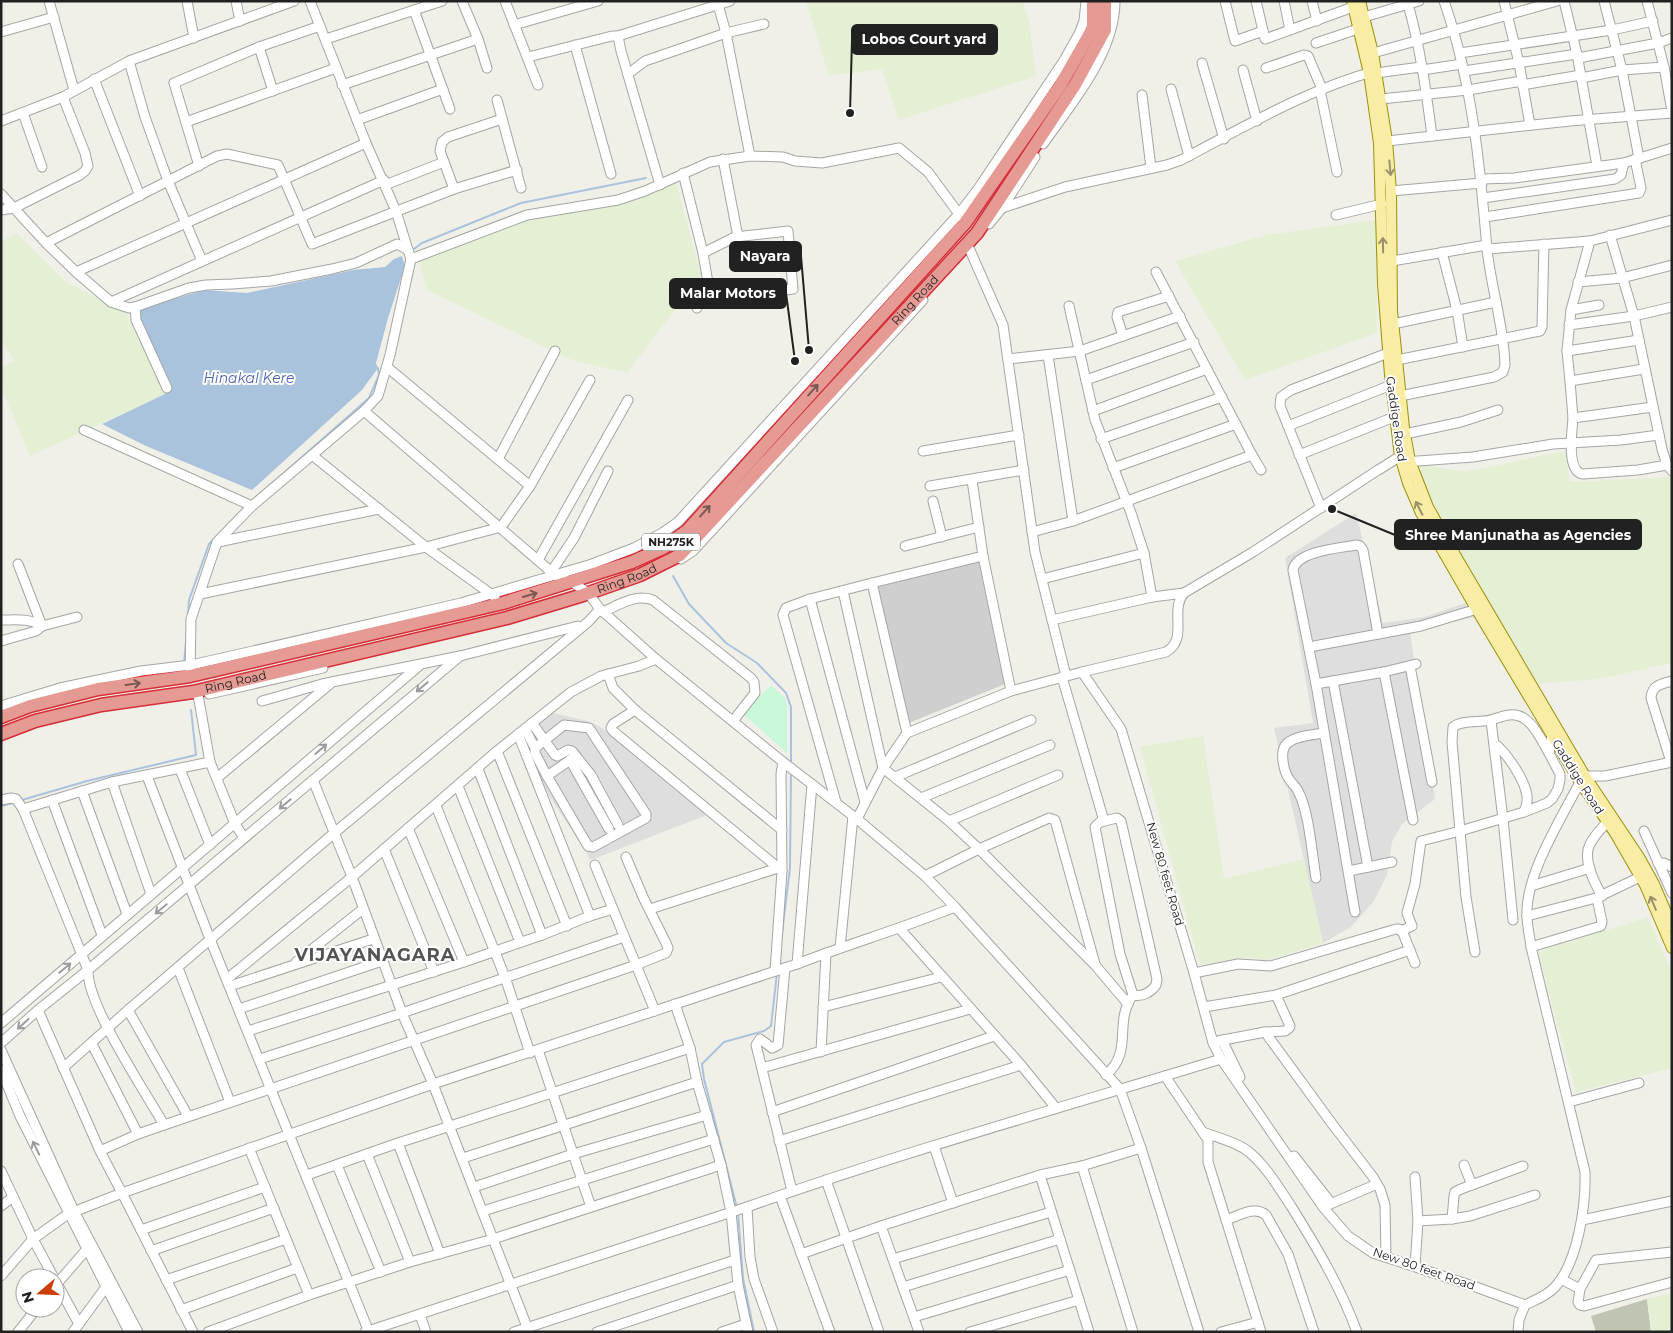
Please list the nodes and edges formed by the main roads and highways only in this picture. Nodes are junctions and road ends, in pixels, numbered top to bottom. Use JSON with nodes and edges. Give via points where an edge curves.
{"nodes":[{"id":1,"x":1093,"y":1,"type":"edge"},
{"id":2,"x":1105,"y":1,"type":"edge"},
{"id":3,"x":1355,"y":3,"type":"edge"},
{"id":4,"x":1374,"y":72,"type":"junction"},
{"id":5,"x":1388,"y":262,"type":"junction"},
{"id":6,"x":1405,"y":458,"type":"junction"},
{"id":7,"x":1,"y":717,"type":"edge"},
{"id":8,"x":1,"y":734,"type":"edge"},
{"id":9,"x":1582,"y":779,"type":"junction"},
{"id":10,"x":1672,"y":926,"type":"edge"},
{"id":11,"x":1672,"y":948,"type":"edge"}],
"edges":[{"from":7,"to":1,"type":"highway","name":"Ring Road","number":"NH275K","one_way":true,"via":[[30,706],[98,689],[503,602],[632,562],[663,548],[687,531],[978,203],[1060,86],[1093,28]]},
{"from":2,"to":8,"type":"highway","name":"Ring Road","number":"NH275K","via":[[1105,30],[1078,88],[996,210],[680,554],[640,575],[590,595],[508,618],[175,697],[101,705],[35,721]]},
{"from":3,"to":4,"type":"main road","name":"Gaddige Road","via":[[1358,29]]},
{"from":3,"to":4,"type":"main road","name":"Gaddige Road","via":[[1364,16]]},
{"from":5,"to":4,"type":"main road","name":"Gaddige Road","one_way":true},
{"from":4,"to":5,"type":"main road","name":"Gaddige Road","one_way":true,"via":[[1381,99],[1391,191]]},
{"from":5,"to":6,"type":"main road","name":"Gaddige Road"},
{"from":5,"to":6,"type":"main road","name":"Gaddige Road","via":[[1388,353],[1394,417]]},
{"from":6,"to":9,"type":"main road","name":"Gaddige Road","via":[[1428,506]]},
{"from":9,"to":6,"type":"main road","name":"Gaddige Road","one_way":true,"via":[[1552,736],[1421,513],[1408,483]]},
{"from":9,"to":10,"type":"main road","name":"Gaddige Road","via":[[1639,857]]},
{"from":11,"to":9,"type":"main road","name":"Gaddige Road","one_way":true,"via":[[1640,877]]}]}
